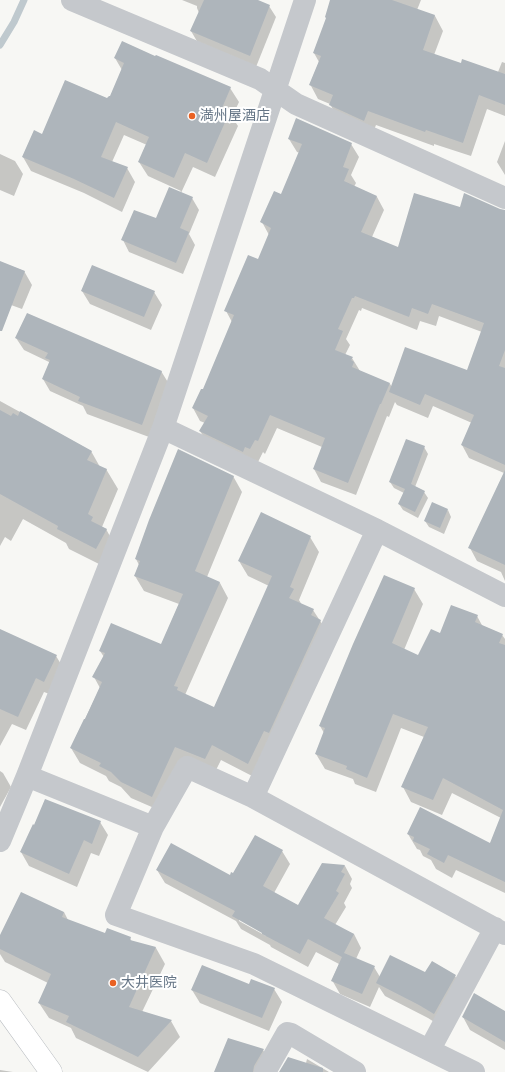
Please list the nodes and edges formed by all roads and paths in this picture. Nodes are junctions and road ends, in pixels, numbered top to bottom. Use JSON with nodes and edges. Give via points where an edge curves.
{"nodes":[{"id":1,"x":72,"y":0,"type":"edge"},
{"id":2,"x":305,"y":0,"type":"edge"},
{"id":3,"x":275,"y":90,"type":"junction"},
{"id":4,"x":505,"y":198,"type":"edge"},
{"id":5,"x":163,"y":428,"type":"junction"},
{"id":6,"x":377,"y":530,"type":"junction"},
{"id":7,"x":505,"y":596,"type":"edge"},
{"id":8,"x":27,"y":776,"type":"junction"},
{"id":9,"x":253,"y":797,"type":"junction"},
{"id":10,"x":153,"y":827,"type":"junction"},
{"id":11,"x":0,"y":841,"type":"edge"},
{"id":12,"x":500,"y":931,"type":"edge"},
{"id":13,"x":0,"y":1001,"type":"edge"},
{"id":14,"x":430,"y":1049,"type":"junction"},
{"id":15,"x":51,"y":1072,"type":"edge"},
{"id":16,"x":266,"y":1072,"type":"edge"},
{"id":17,"x":355,"y":1072,"type":"edge"},
{"id":18,"x":474,"y":1072,"type":"edge"}],
"edges":[{"from":1,"to":3,"type":"street","via":[[260,78]]},
{"from":2,"to":3,"type":"street"},
{"from":3,"to":4,"type":"street","via":[[296,104]]},
{"from":3,"to":5,"type":"street"},
{"from":5,"to":6,"type":"street"},
{"from":5,"to":8,"type":"street"},
{"from":6,"to":7,"type":"street"},
{"from":6,"to":9,"type":"street"},
{"from":8,"to":10,"type":"street"},
{"from":8,"to":11,"type":"street"},
{"from":9,"to":10,"type":"street","via":[[187,768]]},
{"from":9,"to":12,"type":"street"},
{"from":10,"to":14,"type":"street","via":[[116,915],[254,964]]},
{"from":12,"to":14,"type":"street"},
{"from":13,"to":15,"type":"main road"},
{"from":14,"to":18,"type":"street"},
{"from":16,"to":17,"type":"street","via":[[287,1033]]}]}
